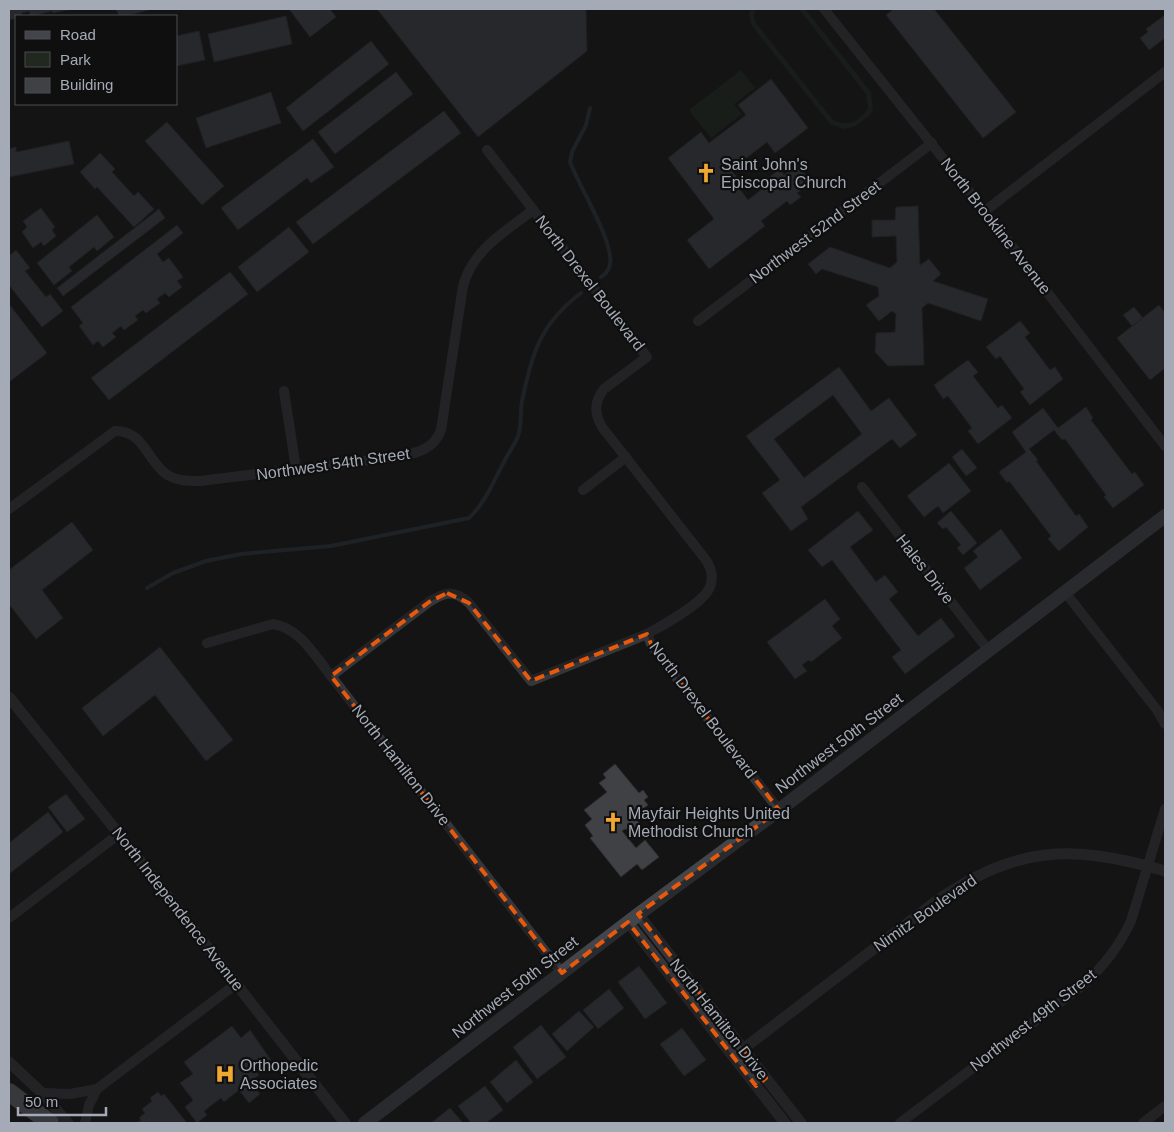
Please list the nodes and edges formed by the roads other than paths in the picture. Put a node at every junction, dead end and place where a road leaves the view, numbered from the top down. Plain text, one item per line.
1 (824, 9) edge
2 (1165, 72) edge
3 (932, 143) junction
4 (487, 150) dead end
5 (533, 210) junction
6 (985, 211) junction
7 (698, 321) dead end
8 (284, 391) dead end
9 (1165, 446) edge
10 (626, 458) junction
11 (296, 469) junction
12 (862, 488) dead end
13 (583, 490) dead end
14 (9, 509) edge
15 (1165, 516) edge
16 (1065, 592) junction
17 (646, 634) junction
18 (207, 643) dead end
19 (989, 651) junction
20 (331, 676) junction
21 (9, 697) edge
22 (1161, 713) edge
23 (1165, 724) edge
24 (1165, 809) edge
25 (779, 810) junction
26 (119, 834) junction
27 (1148, 866) junction
28 (1165, 871) edge
29 (9, 918) edge
30 (633, 918) junction
31 (562, 973) junction
32 (236, 984) junction
33 (742, 1049) junction
34 (9, 1062) edge
35 (766, 1078) junction
36 (756, 1086) junction
37 (97, 1089) junction
38 (9, 1092) edge
39 (42, 1093) junction
40 (1165, 1106) edge
41 (50, 1123) edge
42 (68, 1123) edge
43 (85, 1123) edge
44 (345, 1123) edge
45 (365, 1123) edge
46 (785, 1123) edge
47 (801, 1123) edge
48 (900, 1123) edge
49 (1143, 1123) edge

1 - 3 street, North Brookline Avenue
2 - 6 street
3 - 6 street, North Brookline Avenue
3 - 7 street, Northwest 52nd Street
4 - 5 street, North Drexel Boulevard
5 - 10 street, North Drexel Boulevard
5 - 11 street, Northwest 54th Street
6 - 9 street, North Brookline Avenue
8 - 11 street
10 - 13 street
10 - 17 street, North Drexel Boulevard
11 - 14 street, Northwest 54th Street
12 - 19 street, Hales Drive
15 - 16 main road, Northwest 50th Street
16 - 19 main road, Northwest 50th Street
16 - 22 street
17 - 20 street
17 - 25 street, North Drexel Boulevard
18 - 20 street, North Hamilton Drive
19 - 25 main road, Northwest 50th Street
20 - 31 street, North Hamilton Drive
21 - 26 street, North Independence Avenue
22 - 23 street
24 - 27 street, Northwest 49th Street
25 - 30 main road, Northwest 50th Street
26 - 29 street
26 - 32 street, North Independence Avenue
27 - 28 street, Nimitz Boulevard
27 - 33 street, Nimitz Boulevard
27 - 48 street, Northwest 49th Street
30 - 31 main road, Northwest 50th Street
30 - 33 street, North Hamilton Drive
30 - 36 street, North Hamilton Drive
31 - 45 main road, Northwest 50th Street
32 - 37 street
32 - 44 street, North Independence Avenue
33 - 35 street, North Hamilton Drive
34 - 39 street
35 - 36 street
35 - 47 street, North Hamilton Drive
36 - 46 street, North Hamilton Drive
37 - 39 street
37 - 43 street
38 - 41 highway
39 - 42 street
40 - 49 street

